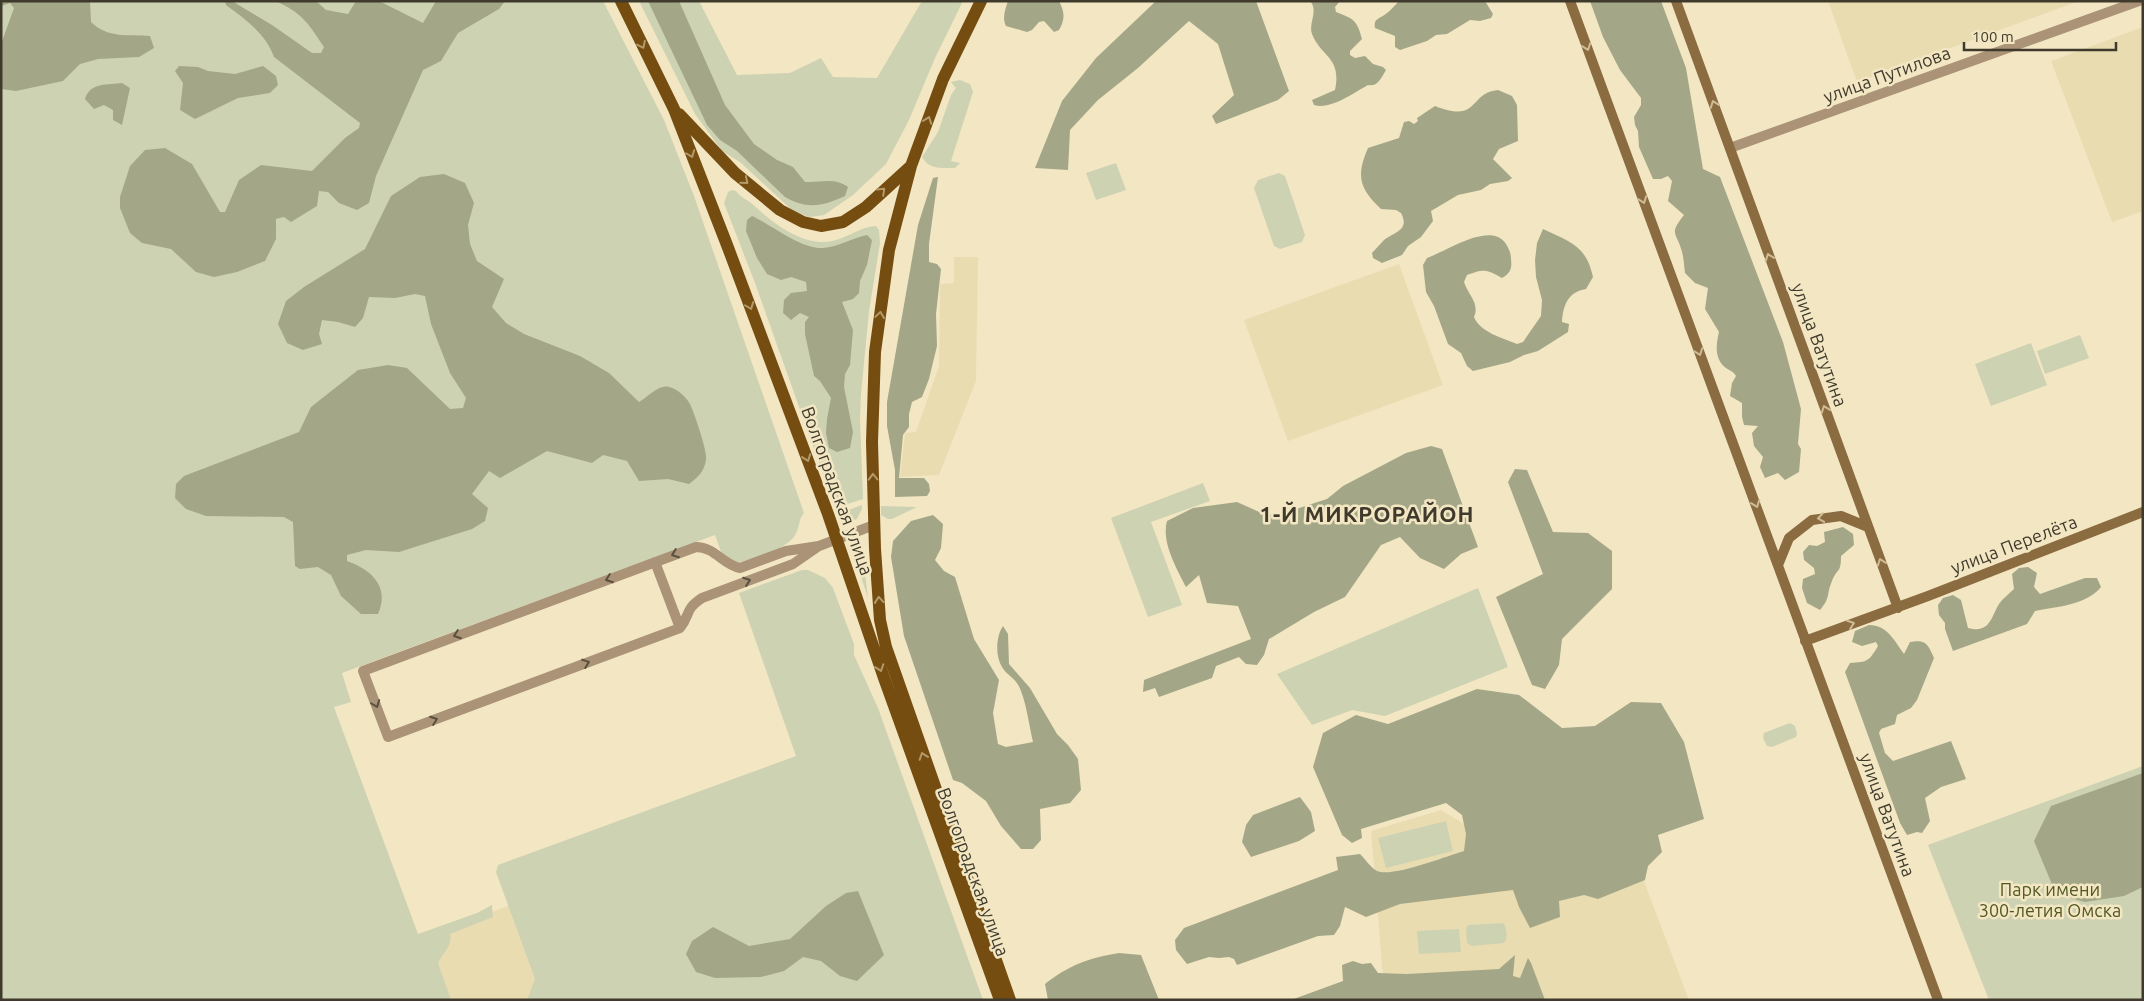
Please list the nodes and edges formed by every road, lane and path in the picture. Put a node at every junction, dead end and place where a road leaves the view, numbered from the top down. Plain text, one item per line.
1 (621, 1) edge
2 (981, 1) edge
3 (1570, 1) edge
4 (1676, 1) edge
5 (2139, 1) edge
6 (674, 108) junction
7 (1730, 148) junction
8 (911, 166) junction
9 (2143, 512) edge
10 (874, 525) junction
11 (1868, 527) junction
12 (836, 539) junction
13 (819, 546) junction
14 (655, 562) junction
15 (1778, 565) junction
16 (1898, 608) junction
17 (680, 628) junction
18 (1806, 641) junction
19 (1000, 1000) edge
20 (1010, 1000) edge
21 (1938, 1000) edge

1 -> 6 main road, Волгоградская улица
8 -> 2 main road, Волгоградская улица
3 -> 15 main road, улица Ватутина
7 -> 4 main road, улица Ватутина
5 - 7 street, улица Путилова
6 -> 8 main road
6 -> 12 main road, Волгоградская улица
11 -> 7 main road, улица Ватутина
10 -> 8 main road, Волгоградская улица
9 - 16 main road, улица Перелёта
10 - 12 street
20 -> 10 main road, Волгоградская улица
11 -> 15 main road
16 -> 11 main road, улица Ватутина
12 - 13 street
12 -> 19 main road, Волгоградская улица
13 -> 14 street
17 -> 13 street
14 - 17 street
14 -> 17 street
15 - 18 main road, улица Ватутина
18 -> 16 main road
18 - 21 main road, улица Ватутина

